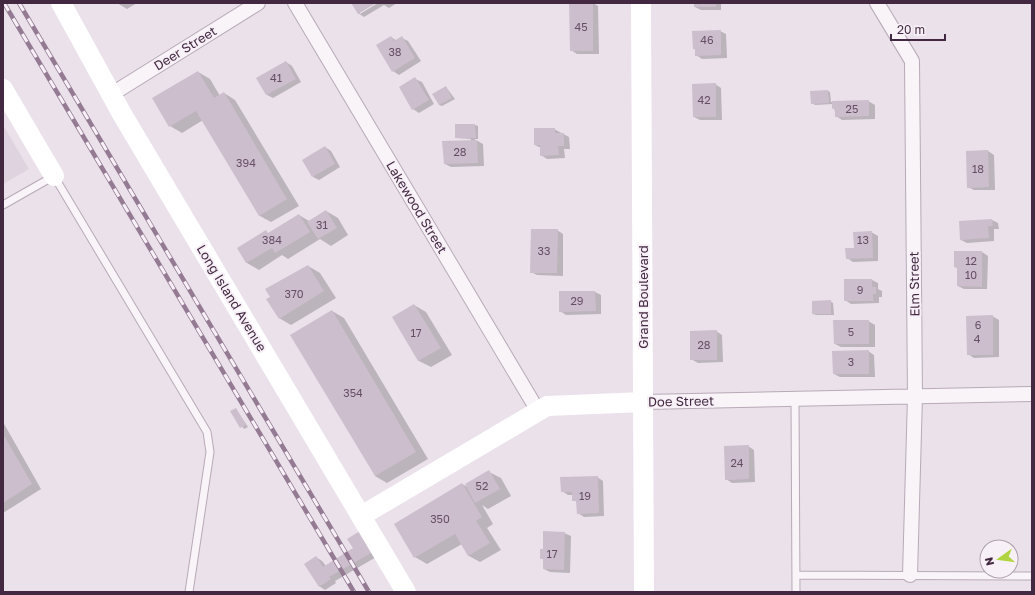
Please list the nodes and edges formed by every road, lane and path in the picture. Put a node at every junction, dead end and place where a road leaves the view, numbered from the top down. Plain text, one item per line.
1 (61, 3) edge
2 (258, 3) edge
3 (295, 3) edge
4 (641, 3) edge
5 (877, 3) edge
6 (3, 89) edge
7 (112, 94) junction
8 (54, 176) junction
9 (3, 206) edge
10 (1032, 394) edge
11 (915, 396) junction
12 (795, 399) junction
13 (643, 402) junction
14 (538, 411) junction
15 (361, 516) junction
16 (910, 575) junction
17 (796, 576) junction
18 (1032, 576) edge
19 (189, 592) edge
20 (406, 592) edge
21 (644, 592) edge
22 (796, 592) edge

1 - 7 street, Long Island Avenue
2 - 7 street, Deer Street
3 - 14 street, Lakewood Street
4 - 13 street, Grand Boulevard
5 - 11 street, Elm Street
6 - 8 street
7 - 15 street, Long Island Avenue
8 - 9 lane
8 - 19 lane
10 - 11 street, Doe Street
11 - 12 street, Doe Street
11 - 16 street, Elm Street
12 - 13 street, Doe Street
12 - 17 lane
13 - 14 street, Doe Street
13 - 21 street, Grand Boulevard
14 - 15 street, Doe Street
15 - 20 street, Long Island Avenue
16 - 17 lane
16 - 18 lane
17 - 22 lane

